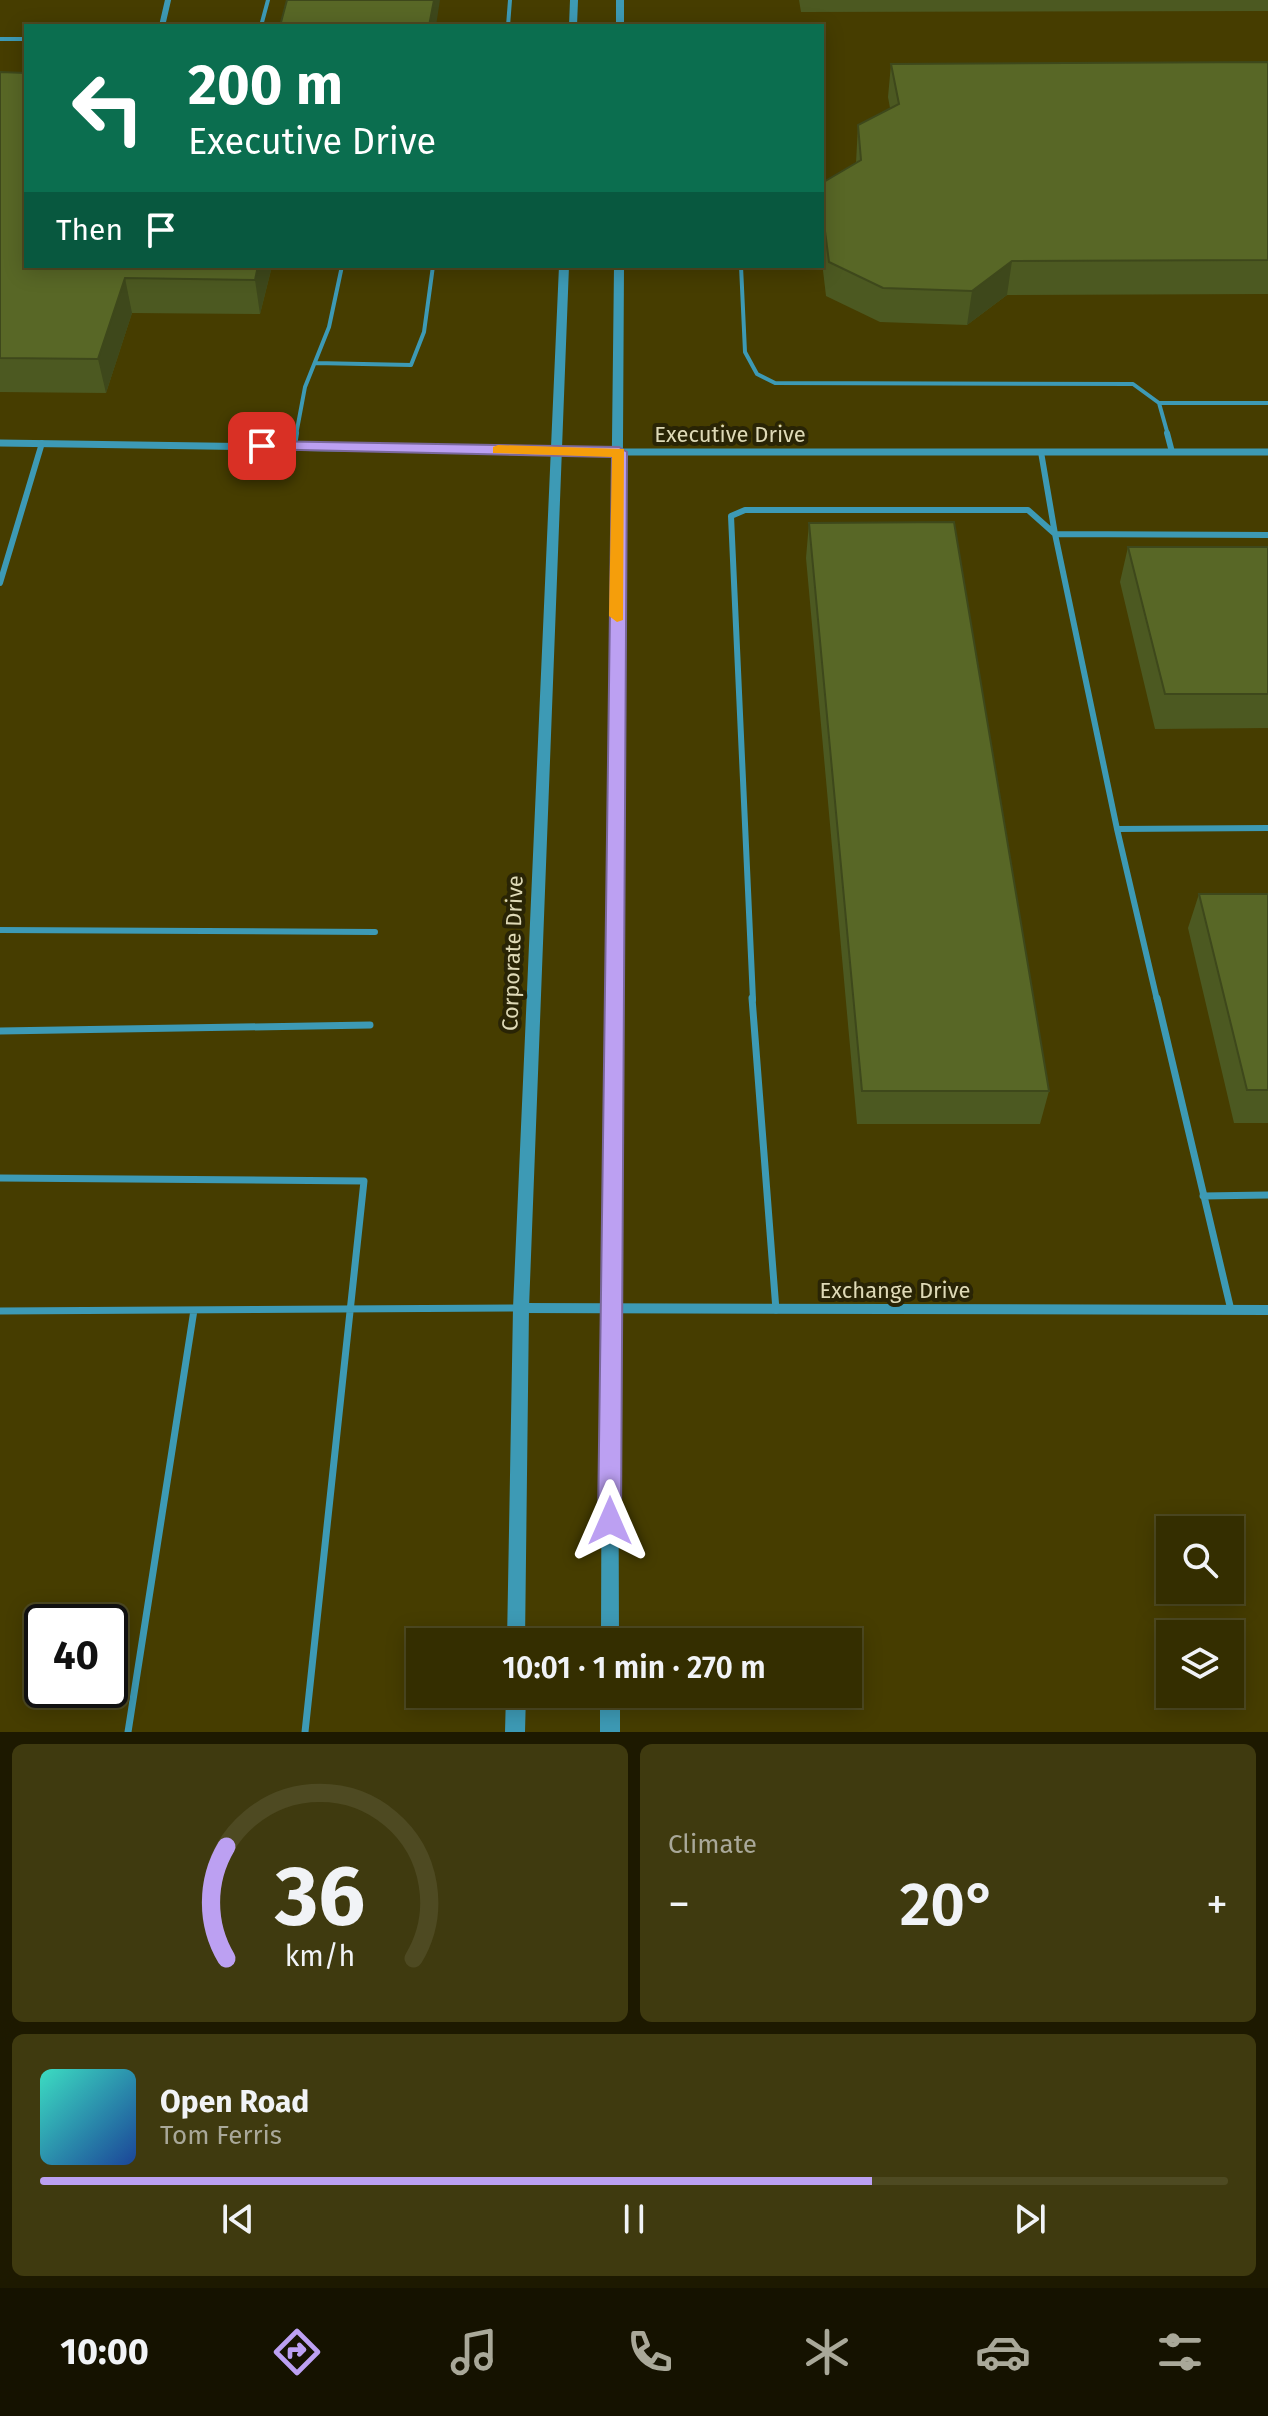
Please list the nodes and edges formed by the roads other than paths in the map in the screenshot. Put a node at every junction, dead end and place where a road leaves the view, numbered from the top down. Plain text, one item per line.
1 (168, 0) edge
2 (268, 0) edge
3 (510, 0) edge
4 (574, 0) edge
5 (620, 0) edge
6 (162, 24) edge
7 (262, 24) edge
8 (508, 24) edge
9 (573, 24) edge
10 (620, 24) edge
11 (0, 39) edge
12 (24, 39) edge
13 (342, 268) edge
14 (433, 268) edge
15 (564, 268) edge
16 (619, 268) edge
17 (741, 268) edge
18 (315, 363) junction
19 (1159, 403) junction
20 (1268, 403) edge
21 (0, 443) edge
22 (42, 443) junction
23 (294, 446) junction
24 (558, 451) junction
25 (619, 452) junction
26 (1041, 452) junction
27 (1172, 452) junction
28 (1268, 452) edge
29 (1055, 534) junction
30 (1268, 535) edge
31 (0, 544) edge
32 (12, 544) junction
33 (0, 583) edge
34 (1268, 828) edge
35 (1117, 829) junction
36 (0, 930) edge
37 (375, 932) dead end
38 (370, 1025) dead end
39 (0, 1031) edge
40 (0, 1178) edge
41 (1268, 1195) edge
42 (1203, 1196) junction
43 (521, 1308) junction
44 (349, 1309) junction
45 (610, 1309) junction
46 (194, 1310) junction
47 (776, 1310) junction
48 (1231, 1310) junction
49 (1268, 1310) edge
50 (0, 1311) edge
51 (516, 1628) edge
52 (610, 1628) edge
53 (516, 1708) edge
54 (610, 1708) edge
55 (128, 1732) edge
56 (305, 1732) edge
57 (515, 1732) edge
58 (610, 1732) edge

1 - 6 street
2 - 7 lane
3 - 8 lane
4 - 9 street
5 - 10 street
11 - 12 lane
13 - 18 lane
14 - 18 lane
15 - 24 street, Corporate Drive
16 - 25 street
17 - 19 lane
18 - 23 lane
19 - 20 lane
19 - 27 lane
21 - 22 street, Executive Drive
22 - 23 street, Executive Drive
22 - 32 lane
23 - 24 street, Executive Drive
24 - 25 street, Executive Drive
24 - 43 street, Corporate Drive
25 - 26 street, Executive Drive
25 - 45 street
26 - 27 street, Executive Drive
26 - 29 lane
27 - 28 street, Executive Drive
29 - 30 lane
29 - 35 lane
29 - 47 lane
31 - 32 lane
32 - 33 lane
34 - 35 lane
35 - 42 lane
36 - 37 lane
38 - 39 lane
40 - 44 lane
41 - 42 lane
42 - 48 lane
43 - 44 lane
43 - 45 street, Exchange Drive
43 - 51 street, Corporate Drive
44 - 46 lane
44 - 56 lane
45 - 47 street, Exchange Drive
45 - 52 street
46 - 50 lane
46 - 55 lane
47 - 48 street, Exchange Drive
48 - 49 street, Exchange Drive
53 - 57 street
54 - 58 street

